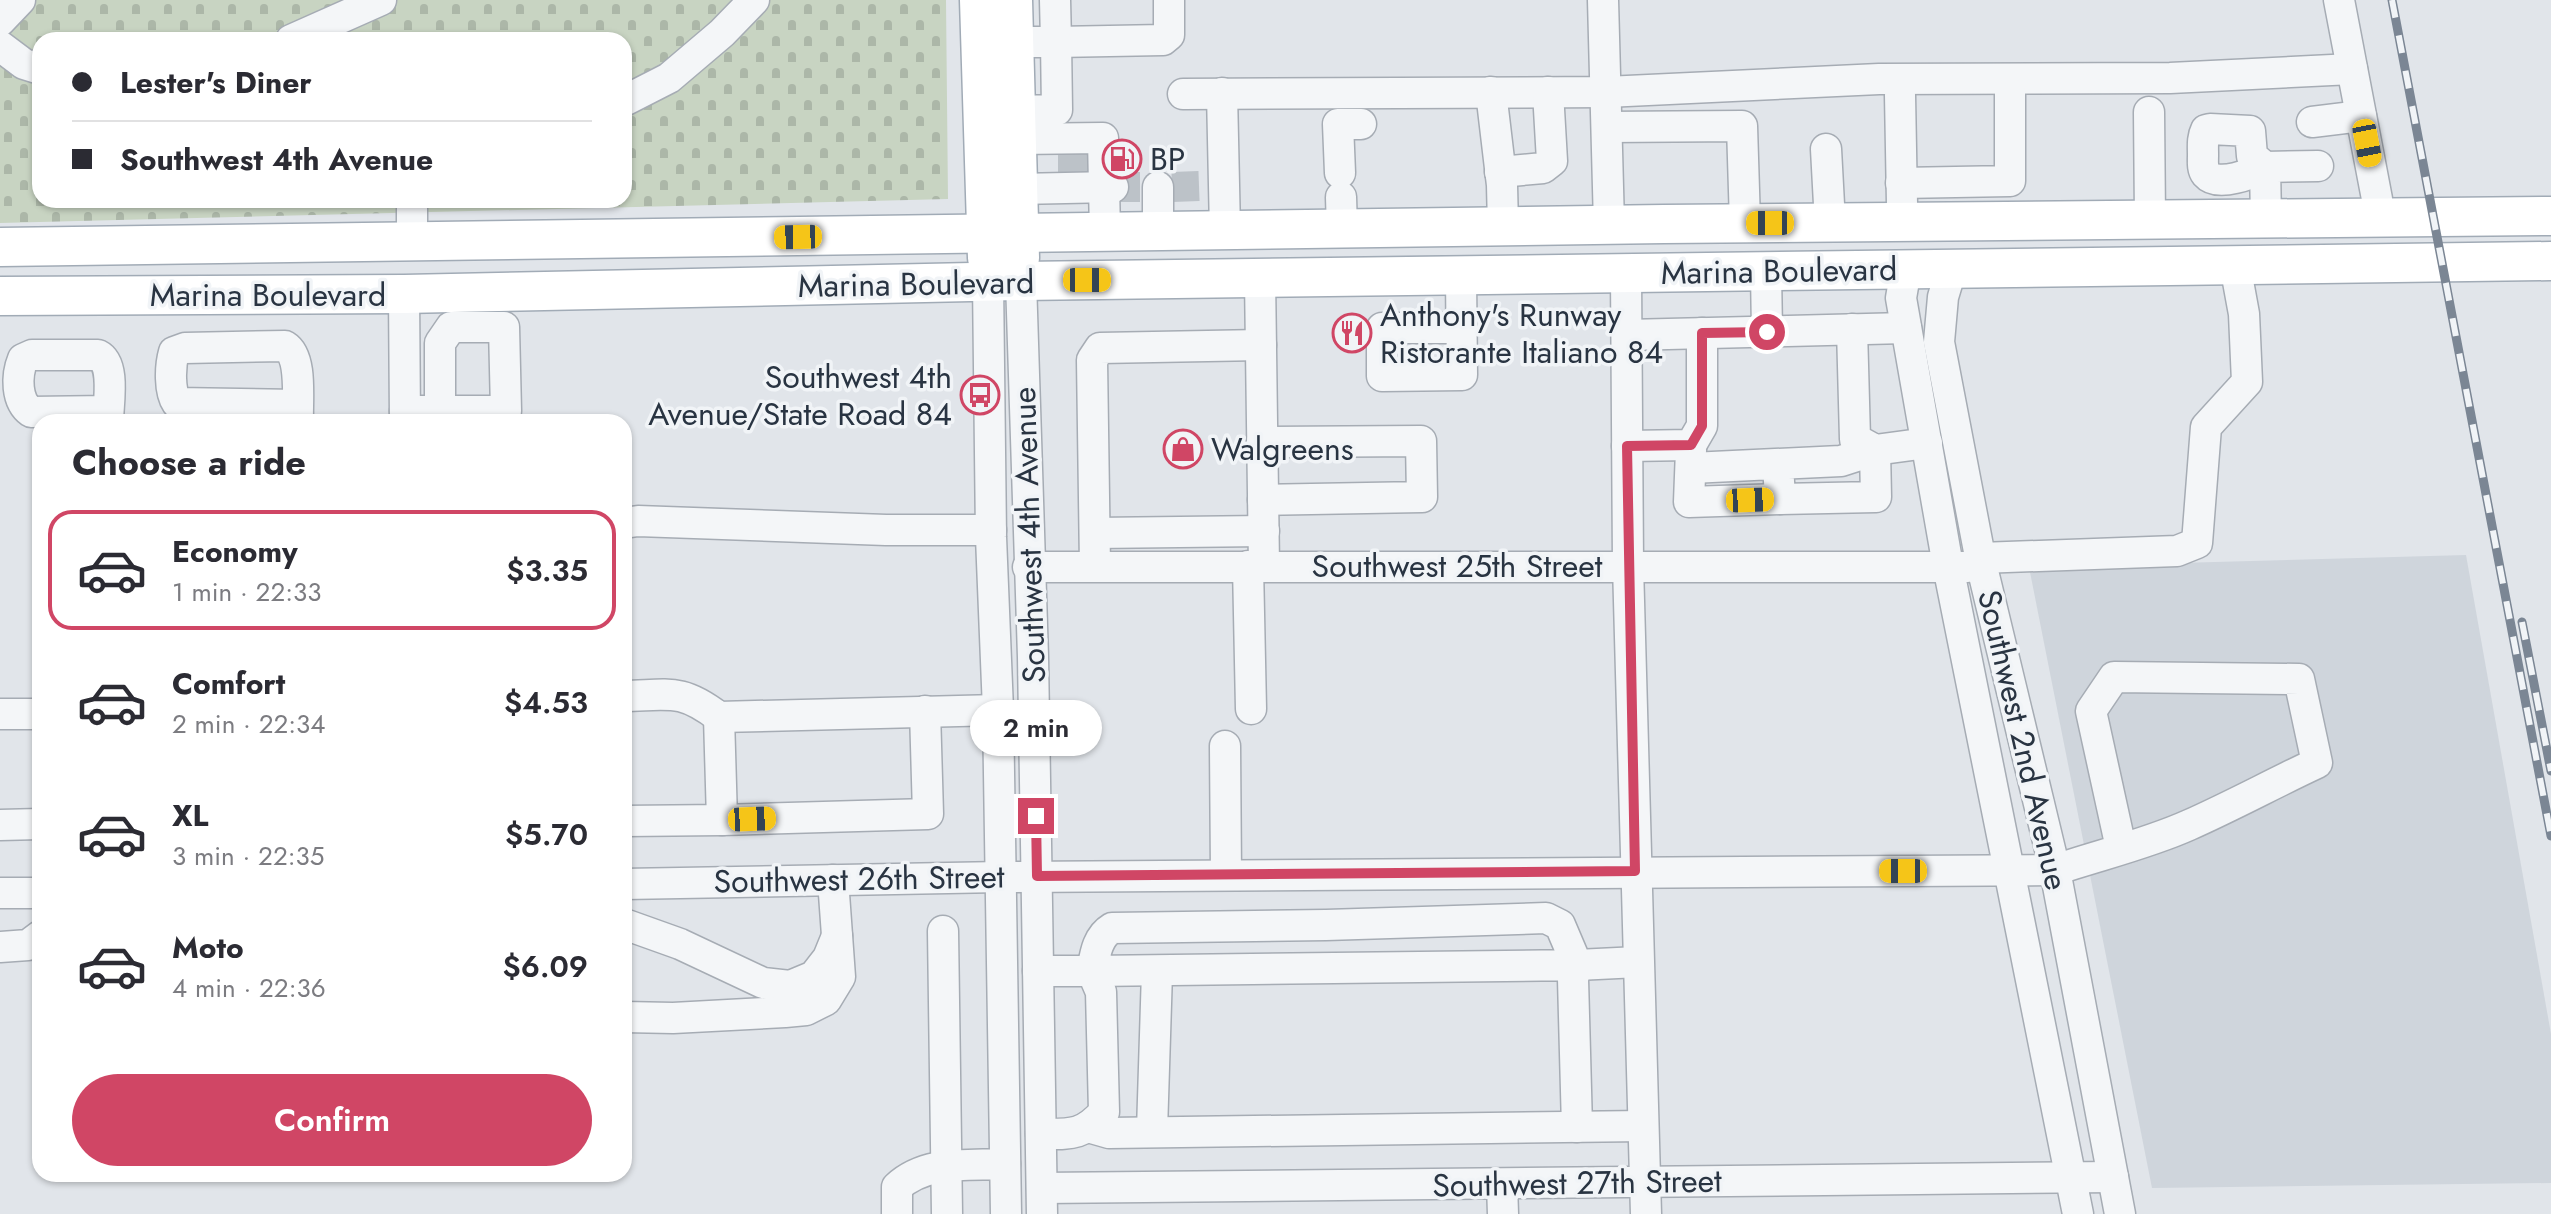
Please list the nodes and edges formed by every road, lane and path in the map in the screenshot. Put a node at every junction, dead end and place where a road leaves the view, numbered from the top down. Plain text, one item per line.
1 (20, 0) edge
2 (381, 0) edge
3 (754, 0) edge
4 (1169, 0) edge
5 (1603, 0) edge
6 (2339, 0) edge
7 (1054, 4) edge
8 (1005, 13) edge
9 (0, 21) edge
10 (341, 30) edge
11 (1056, 42) junction
12 (0, 46) edge
13 (32, 66) edge
14 (2352, 69) junction
15 (1491, 92) junction
16 (1548, 92) junction
17 (1606, 92) junction
18 (1222, 93) junction
19 (2010, 93) dead end
20 (1183, 94) dead end
21 (1900, 95) dead end
22 (632, 97) edge
23 (2149, 112) dead end
24 (2361, 116) junction
25 (2312, 122) dead end
26 (1361, 124) dead end
27 (1607, 127) junction
28 (1826, 149) dead end
29 (1049, 157) junction
30 (2318, 166) dead end
31 (1500, 172) junction
32 (2010, 181) junction
33 (1901, 183) junction
34 (1159, 200) junction
35 (1341, 200) junction
36 (412, 208) edge
37 (2551, 216) edge
38 (2378, 218) junction
39 (2150, 219) junction
40 (2266, 219) junction
41 (2011, 220) junction
42 (1902, 222) junction
43 (1745, 223) junction
44 (1830, 223) junction
45 (1664, 224) junction
46 (1609, 225) junction
47 (1503, 226) junction
48 (1003, 235) junction
49 (412, 242) junction
50 (0, 247) edge
51 (2551, 261) edge
52 (2336, 264) junction
53 (2235, 265) junction
54 (1952, 267) junction
55 (1906, 269) junction
56 (1766, 272) junction
57 (1626, 275) junction
58 (1574, 276) junction
59 (1461, 277) junction
60 (1260, 278) junction
61 (1004, 281) junction
62 (404, 294) junction
63 (0, 296) edge
64 (1461, 328) dead end
65 (1906, 328) junction
66 (1852, 329) junction
67 (1767, 332) junction
68 (1702, 333) junction
69 (1627, 335) junction
70 (1261, 345) junction
71 (440, 411) dead end
72 (405, 414) edge
73 (422, 414) edge
74 (1262, 442) junction
75 (1927, 443) junction
76 (1627, 446) junction
77 (1875, 450) junction
78 (1691, 456) junction
79 (1778, 464) junction
80 (1780, 499) junction
81 (1263, 500) junction
82 (632, 522) edge
83 (991, 530) junction
84 (1264, 531) junction
85 (1095, 533) junction
86 (1981, 562) junction
87 (1628, 565) junction
88 (1095, 566) junction
89 (1256, 566) junction
90 (1948, 566) junction
91 (1028, 567) junction
92 (632, 696) edge
93 (1251, 709) dead end
94 (998, 710) junction
95 (925, 711) junction
96 (0, 714) edge
97 (32, 714) edge
98 (719, 717) junction
99 (1225, 746) dead end
100 (722, 820) junction
101 (632, 821) edge
102 (32, 824) edge
103 (0, 825) edge
104 (2121, 848) junction
105 (2055, 870) junction
106 (1635, 871) junction
107 (2011, 871) junction
108 (1226, 875) junction
109 (1037, 876) junction
110 (1001, 877) junction
111 (833, 880) junction
112 (632, 884) edge
113 (0, 893) edge
114 (32, 893) edge
115 (632, 927) edge
116 (943, 931) dead end
117 (837, 936) junction
118 (32, 942) edge
119 (0, 947) edge
120 (1638, 962) junction
121 (1577, 965) junction
122 (1038, 971) junction
123 (1092, 971) junction
124 (1157, 972) junction
125 (632, 1017) edge
126 (1643, 1126) junction
127 (1088, 1127) junction
128 (1577, 1127) junction
129 (1152, 1131) junction
130 (1041, 1134) junction
131 (1005, 1164) junction
132 (946, 1167) junction
133 (2071, 1177) junction
134 (2113, 1177) junction
135 (1645, 1183) junction
136 (1502, 1199) edge
137 (1042, 1201) edge
138 (897, 1214) edge
139 (947, 1214) edge
140 (1006, 1214) edge
141 (1646, 1214) edge
142 (2078, 1214) edge
143 (2120, 1214) edge

1 - 9 street
2 - 10 street
3 - 22 street
4 - 11 street
5 - 17 street
6 - 14 street
7 - 8 street
7 - 11 street
8 - 11 street
8 - 29 main road, Southwest 4th Avenue
8 - 48 main road, Southwest 4th Avenue
11 - 29 street
12 - 13 street
14 - 17 street
14 - 24 street
15 - 16 street
15 - 18 street
15 - 31 street
16 - 17 street
16 - 31 street
17 - 27 street
18 - 20 street
18 - 34 street
19 - 32 street
21 - 33 street
23 - 39 street
24 - 25 street
24 - 38 street
26 - 35 street
27 - 43 street
27 - 46 street
28 - 44 street
29 - 34 street
29 - 34 street
29 - 48 main road, Southwest 4th Avenue
30 - 40 street
31 - 47 street
32 - 33 street
32 - 41 street
33 - 42 street
34 - 35 main road, Marina Boulevard
34 - 48 main road, Marina Boulevard
35 - 47 main road, Marina Boulevard
36 - 49 street
37 - 38 main road, Marina Boulevard
38 - 40 main road, Marina Boulevard
38 - 52 main road
39 - 40 main road, Marina Boulevard
39 - 41 main road, Marina Boulevard
41 - 42 main road, Marina Boulevard
41 - 55 main road
42 - 44 main road, Marina Boulevard
43 - 44 main road, Marina Boulevard
43 - 45 main road, Marina Boulevard
45 - 46 main road, Marina Boulevard
45 - 57 main road
46 - 47 main road, Marina Boulevard
46 - 58 main road
48 - 49 main road, Marina Boulevard
48 - 61 main road, Southwest 4th Avenue
49 - 50 main road, Marina Boulevard
51 - 52 main road, Marina Boulevard
52 - 53 main road, Marina Boulevard
53 - 54 main road, Marina Boulevard
53 - 86 street, Southwest 25th Street
54 - 55 main road, Marina Boulevard
54 - 86 street, Southwest 2nd Avenue
55 - 56 main road, Marina Boulevard
55 - 65 street, Southwest 2nd Avenue
56 - 57 main road, Marina Boulevard
56 - 67 street
57 - 58 main road, Marina Boulevard
57 - 69 street
58 - 59 main road, Marina Boulevard
59 - 60 main road, Marina Boulevard
59 - 64 street
60 - 61 main road, Marina Boulevard
60 - 70 street
61 - 62 main road, Marina Boulevard
61 - 83 street, Southwest 4th Avenue
61 - 91 street, Southwest 4th Avenue
62 - 63 main road, Marina Boulevard
62 - 72 street
65 - 66 street
65 - 75 street, Southwest 2nd Avenue
66 - 67 street
66 - 77 street
67 - 68 street
68 - 69 street
68 - 78 street
69 - 76 street
70 - 74 street
70 - 85 street
71 - 73 street
74 - 81 street
74 - 81 street
75 - 77 street
75 - 90 street, Southwest 2nd Avenue
76 - 78 street
76 - 87 street
77 - 79 street
77 - 80 street
78 - 79 street
78 - 80 street
79 - 80 street
81 - 84 street
82 - 83 street
83 - 94 street, Southwest 4th Avenue
84 - 85 street
84 - 89 street
85 - 88 street
86 - 90 street, Southwest 25th Street
86 - 105 street, Southwest 2nd Avenue
87 - 89 street, Southwest 25th Street
87 - 90 street, Southwest 25th Street
87 - 106 street
88 - 89 street, Southwest 25th Street
88 - 91 street, Southwest 25th Street
89 - 93 street
90 - 107 street, Southwest 2nd Avenue
91 - 109 street, Southwest 4th Avenue
92 - 98 street
94 - 95 street
94 - 110 street, Southwest 4th Avenue
95 - 98 street
95 - 100 street
96 - 97 street
98 - 100 street
99 - 108 street
100 - 101 street
102 - 103 street
104 - 104 street, Southwest 26th Street
104 - 105 street, Southwest 26th Street
105 - 107 street, Southwest 26th Street
105 - 134 street, Southwest 2nd Avenue
106 - 107 street, Southwest 26th Street
106 - 108 street, Southwest 26th Street
106 - 120 street
107 - 133 street, Southwest 2nd Avenue
108 - 109 street, Southwest 26th Street
109 - 110 street, Southwest 26th Street
109 - 122 street, Southwest 4th Avenue
110 - 111 street, Southwest 26th Street
110 - 131 street, Southwest 4th Avenue
111 - 112 street, Southwest 26th Street
111 - 117 street
113 - 114 street
115 - 117 street
116 - 132 street
117 - 125 street
118 - 119 street
120 - 121 street
120 - 126 street
121 - 123 street
121 - 124 street
121 - 128 street
122 - 123 street
122 - 130 street, Southwest 4th Avenue
123 - 124 street
123 - 127 street
124 - 129 street
126 - 128 street
126 - 135 street
127 - 129 street
127 - 130 street
128 - 129 street
130 - 137 street, Southwest 4th Avenue
131 - 132 street
131 - 140 street, Southwest 4th Avenue
132 - 138 street
132 - 139 street
133 - 134 street, Southwest 27th Street
133 - 135 street, Southwest 27th Street
133 - 142 street, Southwest 2nd Avenue
134 - 143 street, Southwest 2nd Avenue
135 - 136 street, Southwest 27th Street
135 - 141 street
136 - 137 street, Southwest 27th Street

